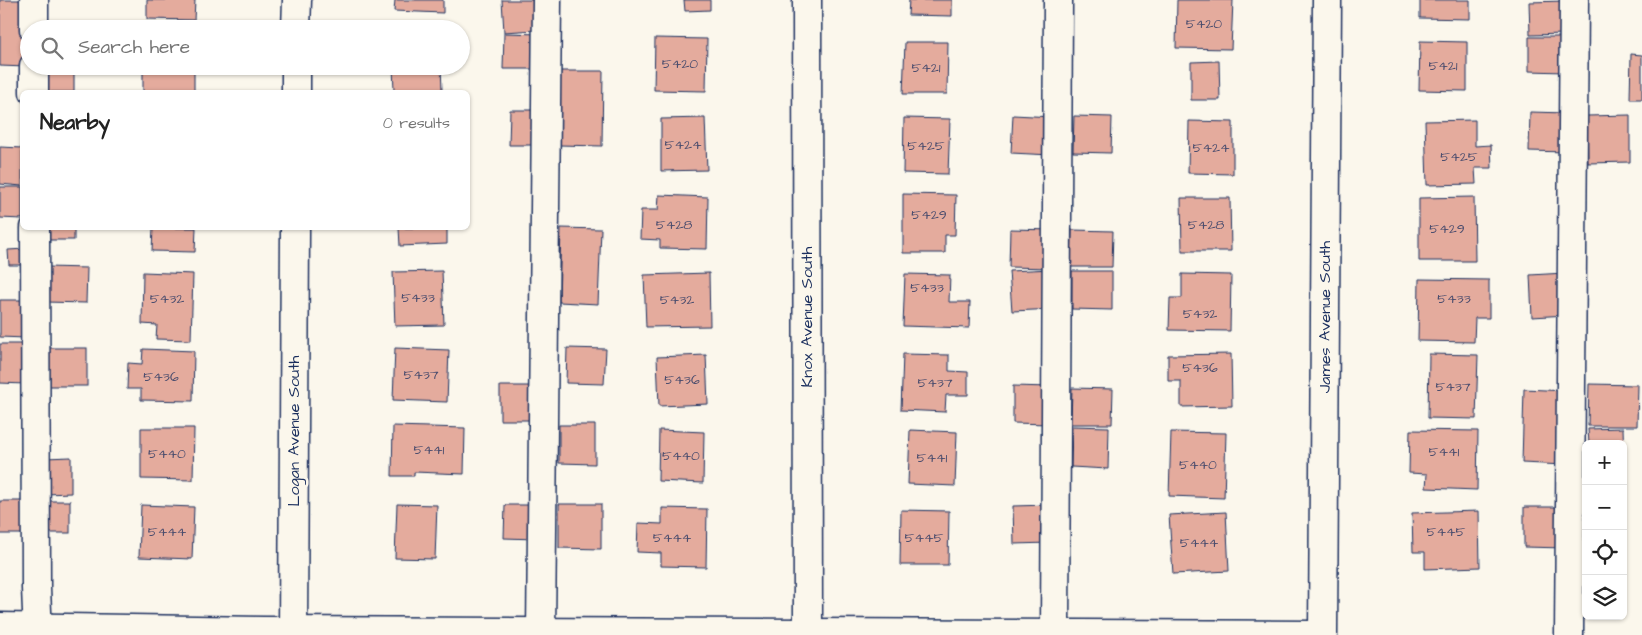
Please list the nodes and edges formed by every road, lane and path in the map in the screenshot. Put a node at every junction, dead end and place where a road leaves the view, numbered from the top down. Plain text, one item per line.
1 (34, 0) edge
2 (296, 0) edge
3 (547, 0) edge
4 (806, 0) edge
5 (1058, 0) edge
6 (1327, 0) edge
7 (1574, 0) edge
8 (34, 20) edge
9 (296, 20) edge
10 (34, 75) edge
11 (296, 75) edge
12 (34, 90) edge
13 (296, 90) edge
14 (35, 230) edge
15 (295, 230) edge
16 (0, 627) edge
17 (38, 631) edge
18 (293, 633) edge
19 (541, 633) edge
20 (808, 634) edge
21 (1056, 634) edge
22 (1318, 635) edge
23 (1323, 635) edge
24 (1569, 635) edge

1 - 8 street
2 - 9 street
3 - 19 street
4 - 20 street, Knox Avenue South
5 - 21 street
6 - 23 street, James Avenue South
7 - 24 street
10 - 12 street
11 - 13 street
14 - 17 street
15 - 18 street, Logan Avenue South
16 - 17 street
17 - 18 street
18 - 19 street
19 - 20 street
20 - 21 street
21 - 22 street

